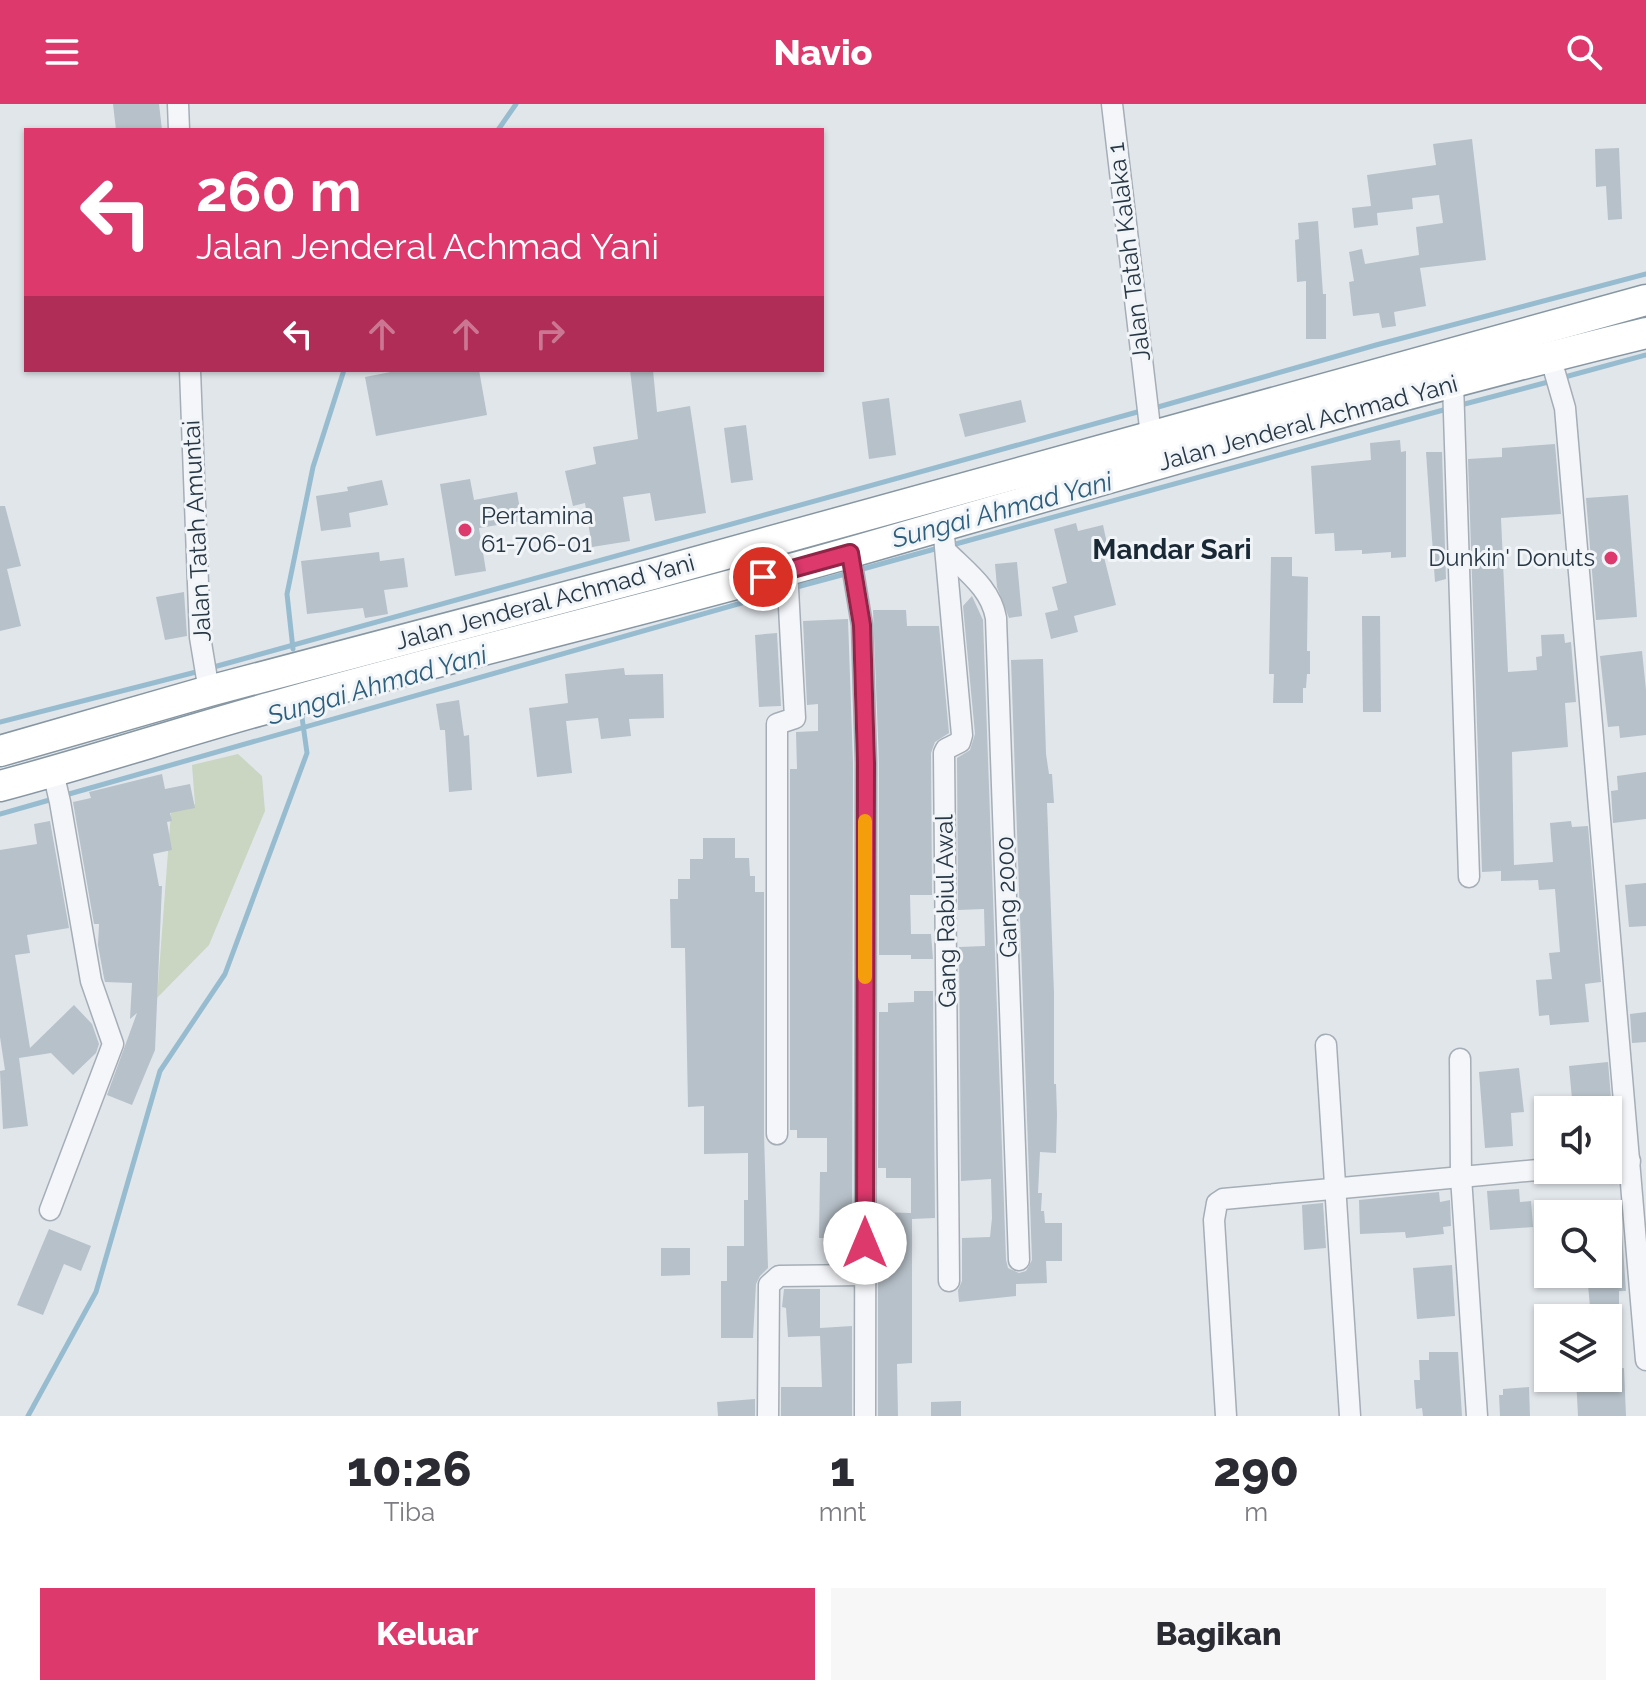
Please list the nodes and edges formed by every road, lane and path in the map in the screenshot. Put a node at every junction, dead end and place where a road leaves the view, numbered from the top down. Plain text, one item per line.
1 (178, 104) edge
2 (1112, 104) edge
3 (179, 128) edge
4 (1646, 300) edge
5 (1646, 333) edge
6 (1550, 356) junction
7 (190, 372) edge
8 (1453, 391) junction
9 (1149, 418) junction
10 (1027, 485) junction
11 (945, 538) junction
12 (852, 566) junction
13 (788, 582) junction
14 (207, 676) junction
15 (0, 751) edge
16 (0, 786) edge
17 (57, 788) junction
18 (1469, 877) dead end
19 (1326, 1045) dead end
20 (1460, 1059) dead end
21 (777, 1134) dead end
22 (1630, 1161) junction
23 (1622, 1162) edge
24 (1534, 1170) edge
25 (1461, 1177) junction
26 (1336, 1189) junction
27 (50, 1210) dead end
28 (1019, 1260) dead end
29 (864, 1275) junction
30 (949, 1281) dead end
31 (1646, 1360) edge
32 (768, 1416) edge
33 (865, 1416) edge
34 (1226, 1416) edge
35 (1350, 1416) edge
36 (1477, 1416) edge

1 - 3 street
2 - 9 street, Jalan Tatah Kalaka 1
4 - 9 highway, Jalan Jenderal Achmad Yani
5 - 6 highway, Jalan Jenderal Achmad Yani
6 - 8 highway, Jalan Jenderal Achmad Yani
6 - 22 street
7 - 14 street, Jalan Tatah Amuntai
8 - 10 highway, Jalan Jenderal Achmad Yani
8 - 18 street
9 - 10 highway, Jalan Jenderal Achmad Yani
10 - 11 highway, Jalan Jenderal Achmad Yani
10 - 14 highway, Jalan Jenderal Achmad Yani
11 - 12 highway, Jalan Jenderal Achmad Yani
11 - 28 street, Gang 2000
11 - 30 street, Gang Rabiul Awal
12 - 13 highway, Jalan Jenderal Achmad Yani
12 - 29 street
13 - 17 highway, Jalan Jenderal Achmad Yani
13 - 21 street
14 - 15 highway, Jalan Jenderal Achmad Yani
16 - 17 highway, Jalan Jenderal Achmad Yani
17 - 27 street
19 - 26 street
20 - 25 street
22 - 23 street
22 - 31 street
24 - 25 street
25 - 26 street
25 - 36 street
26 - 34 street
26 - 35 street
29 - 32 street
29 - 33 street

